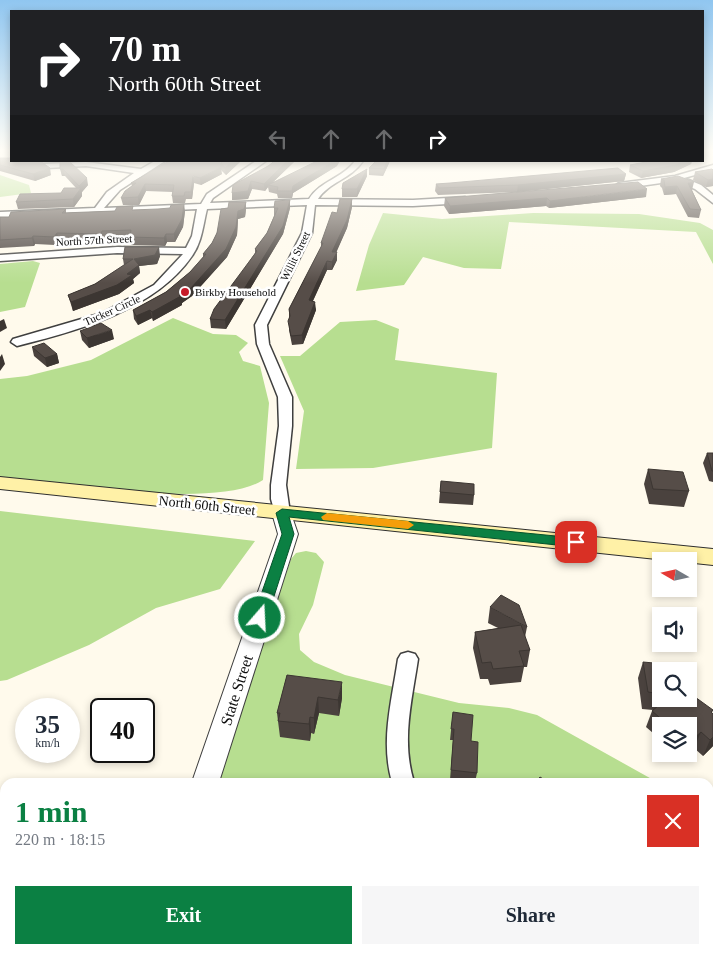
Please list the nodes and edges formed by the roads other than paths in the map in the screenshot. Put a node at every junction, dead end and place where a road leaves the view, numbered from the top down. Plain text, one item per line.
1 (109, 194) edge
2 (213, 194) edge
3 (319, 194) edge
4 (473, 200) edge
5 (312, 202) junction
6 (203, 206) junction
7 (98, 211) junction
8 (0, 215) edge
9 (190, 251) junction
10 (0, 258) edge
11 (18, 342) dead end
12 (0, 483) edge
13 (282, 513) junction
14 (713, 556) edge
15 (408, 659) dead end
16 (206, 778) edge
17 (401, 778) edge

1 - 7 street
2 - 6 street
3 - 5 street
4 - 5 street
5 - 6 street
5 - 13 street, Willit Street
6 - 7 street
6 - 9 street, Tucker Circle
7 - 8 street
9 - 10 street, North 57th Street
9 - 11 street, Tucker Circle
12 - 13 main road, North 60th Street
13 - 14 main road, North 60th Street
13 - 16 street, State Street
15 - 17 street

